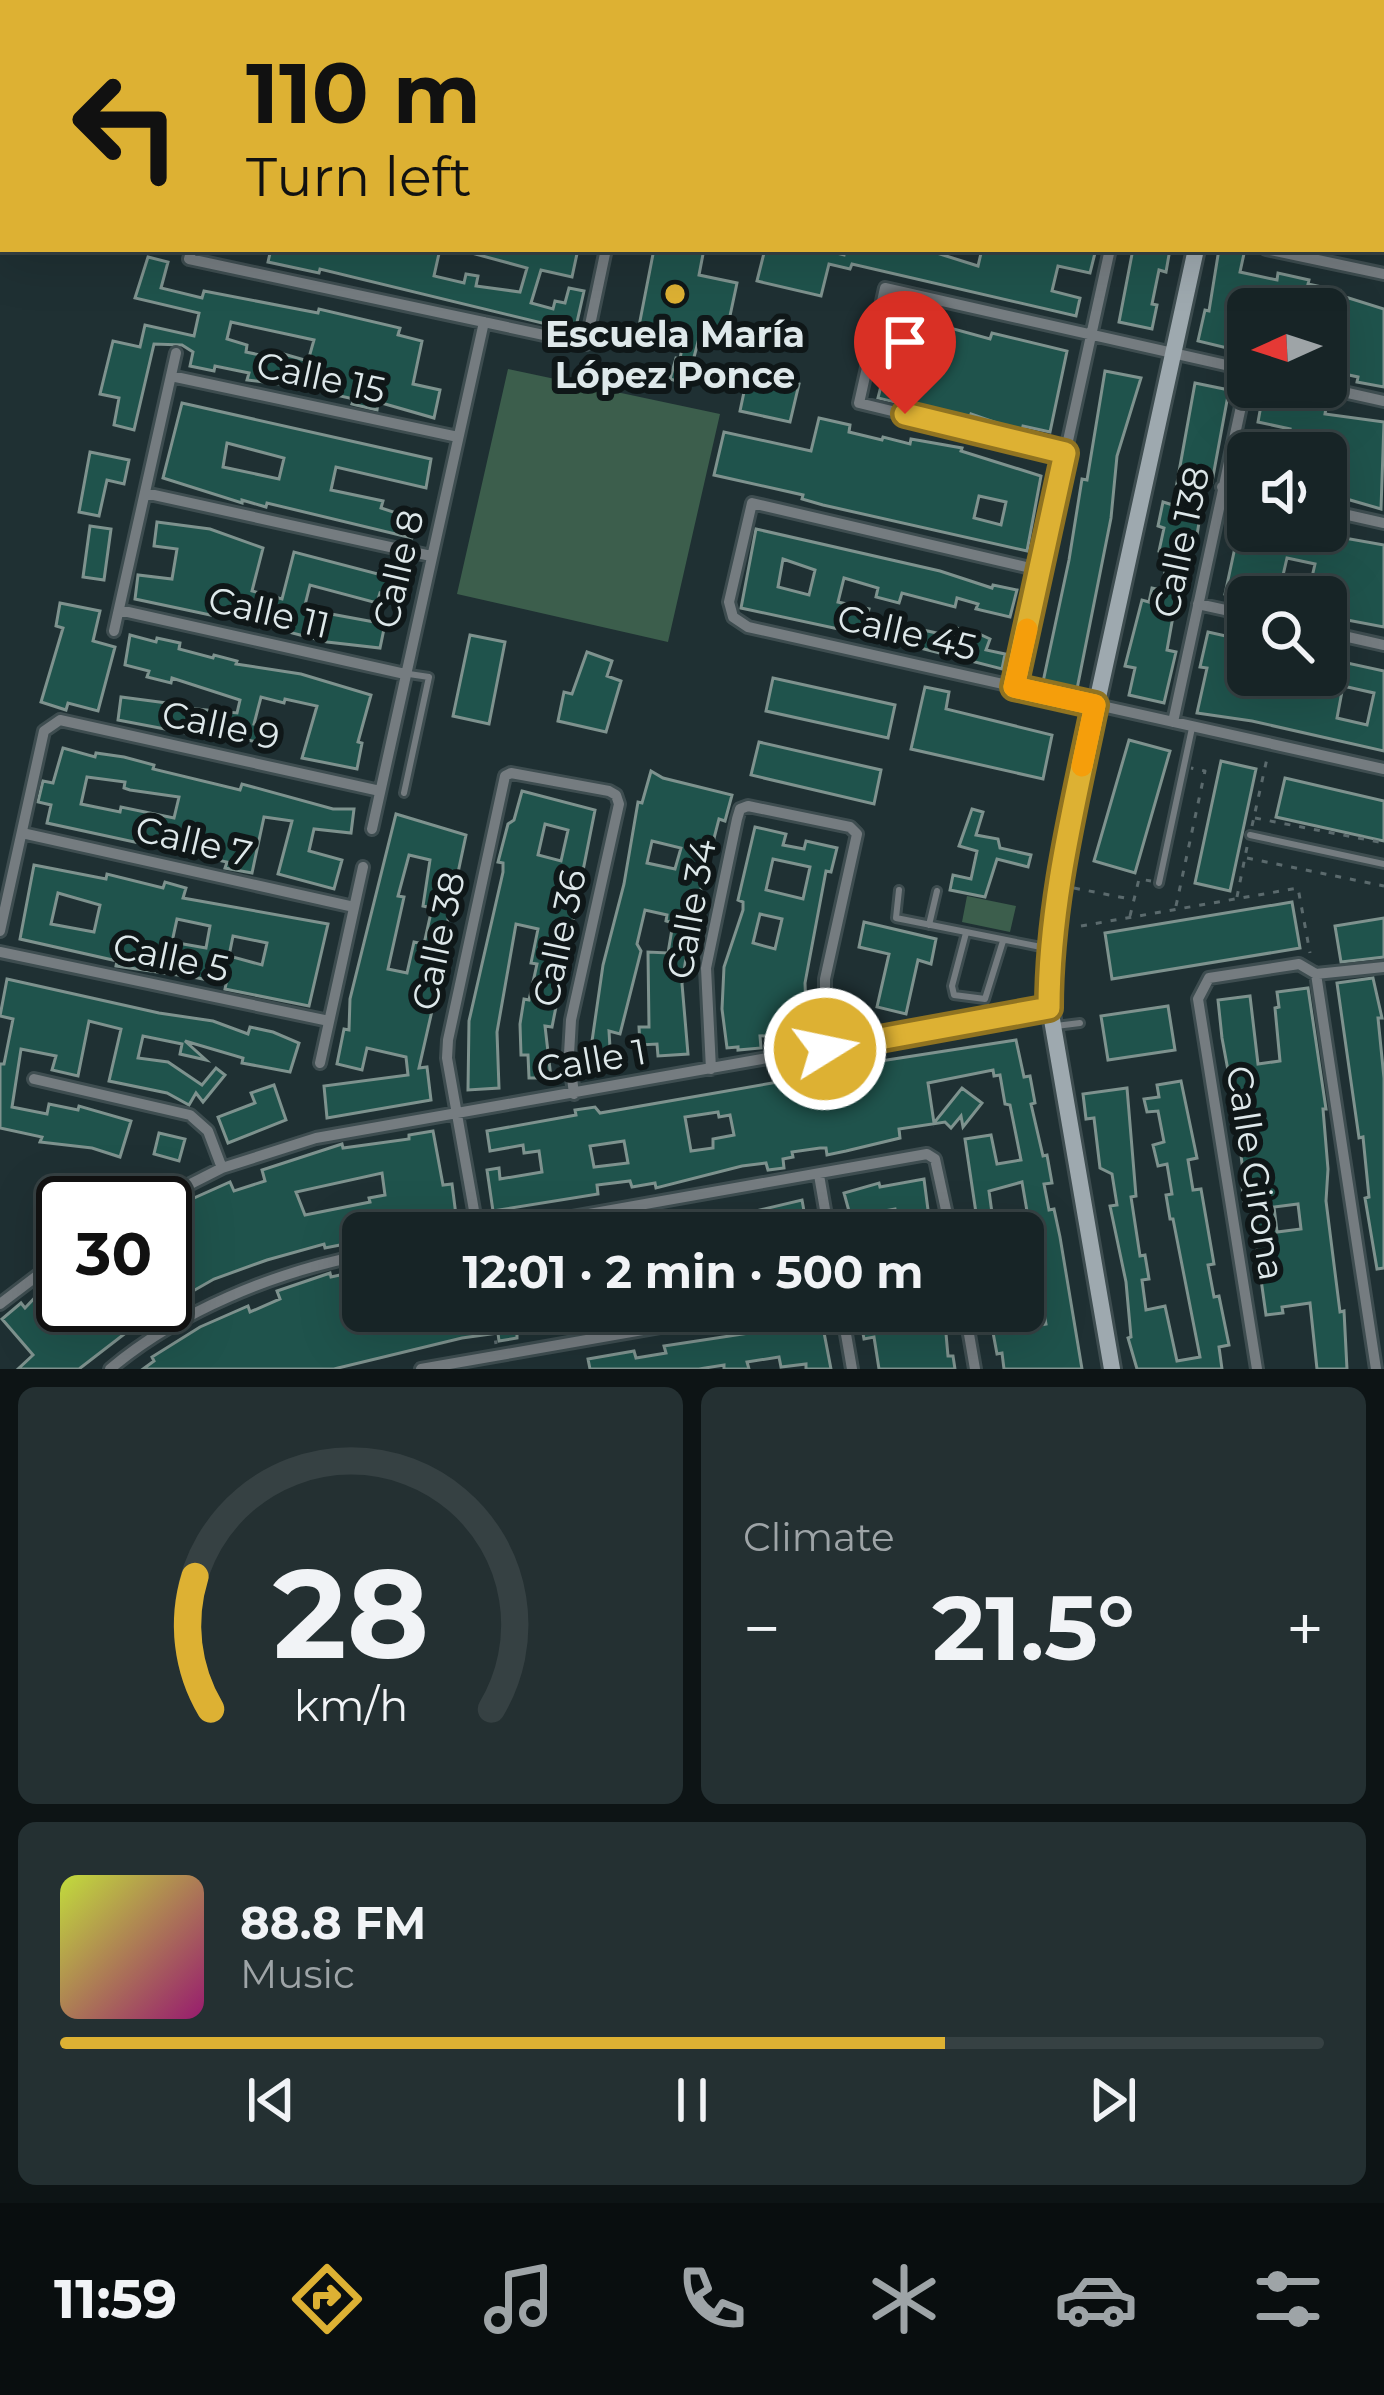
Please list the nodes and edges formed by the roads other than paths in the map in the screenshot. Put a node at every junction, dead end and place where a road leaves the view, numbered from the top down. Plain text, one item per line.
1 (605, 252) edge
2 (1109, 252) edge
3 (1195, 252) edge
4 (1294, 252) edge
5 (191, 254) edge
6 (1384, 274) edge
7 (484, 322) junction
8 (1091, 336) junction
9 (176, 353) dead end
10 (1173, 354) junction
11 (1227, 367) edge
12 (171, 376) junction
13 (1347, 393) edge
14 (1384, 401) edge
15 (1240, 408) edge
16 (458, 437) junction
17 (1065, 453) junction
18 (1222, 488) junction
19 (1227, 489) edge
20 (145, 493) junction
21 (1347, 515) edge
22 (1384, 523) edge
23 (431, 556) junction
24 (1040, 570) junction
25 (1198, 604) junction
26 (119, 610) junction
27 (1227, 610) edge
28 (114, 631) dead end
29 (1347, 637) edge
30 (1384, 645) edge
31 (405, 674) junction
32 (1014, 687) junction
33 (1095, 705) junction
34 (1173, 722) junction
35 (1192, 726) junction
36 (1384, 769) edge
37 (380, 790) junction
38 (404, 793) dead end
39 (616, 795) joint
40 (372, 829) dead end
41 (22, 833) junction
42 (1250, 835) road end
43 (1384, 864) edge
44 (363, 867) dead end
45 (1159, 883) road end
46 (898, 890) dead end
47 (937, 891) dead end
48 (354, 907) junction
49 (929, 925) junction
50 (0, 932) edge
51 (966, 933) junction
52 (1003, 941) junction
53 (1049, 948) junction
54 (0, 952) edge
55 (1384, 967) edge
56 (1312, 970) junction
57 (1051, 1017) junction
58 (328, 1021) junction
59 (1080, 1023) dead end
60 (825, 1049) junction
61 (320, 1063) dead end
62 (711, 1069) junction
63 (34, 1079) dead end
64 (574, 1094) junction
65 (456, 1113) junction
66 (223, 1168) junction
67 (819, 1174) junction
68 (192, 1184) edge
69 (476, 1212) edge
70 (601, 1212) edge
71 (825, 1212) edge
72 (947, 1212) edge
73 (342, 1259) edge
74 (36, 1277) edge
75 (0, 1304) edge
76 (627, 1332) edge
77 (846, 1332) edge
78 (969, 1332) edge
79 (110, 1369) edge
80 (421, 1369) edge
81 (852, 1369) edge
82 (975, 1369) edge
83 (1112, 1369) edge
84 (1257, 1369) edge
85 (1376, 1369) edge

1 - 7 street
2 - 8 street
3 - 10 street
4 - 6 street
5 - 7 street
7 - 16 street, Calle 8
8 - 10 street
8 - 17 street
8 - 17 street
9 - 12 street
10 - 11 street
10 - 33 street
12 - 16 street, Calle 15
12 - 20 street
13 - 14 street
15 - 18 street, Calle 138
16 - 23 street, Calle 8
17 - 24 street
18 - 19 street
18 - 25 street, Calle 138
20 - 23 street
20 - 26 street
21 - 22 street
23 - 31 street, Calle 8
24 - 32 street
24 - 32 street, Calle 45
25 - 27 street
25 - 34 street, Calle 138
26 - 28 street
26 - 31 street, Calle 11
29 - 30 street
31 - 37 street, Calle 8
31 - 38 lane
32 - 33 street, Calle 45
33 - 34 street, Calle 45
33 - 53 street
34 - 35 street, Calle 45
35 - 36 street, Calle 45
35 - 45 lane
37 - 40 street, Calle 8
37 - 41 street, Calle 9
39 - 64 street, Calle 36
39 - 65 street, Calle 38
41 - 48 street, Calle 7
41 - 50 street
42 - 43 lane
44 - 48 street
46 - 49 lane
47 - 49 lane
48 - 58 street
49 - 51 lane
51 - 52 lane
51 - 52 lane
52 - 53 lane
53 - 57 street
54 - 58 street, Calle 5
55 - 56 street
56 - 84 street, Calle Girona
56 - 85 street
57 - 59 lane
57 - 60 street, Calle 1
57 - 83 street
58 - 61 street
60 - 62 street, Calle 1
60 - 62 street, Calle 34
62 - 64 street, Calle 1
63 - 66 street
64 - 65 street, Calle 1
65 - 66 street, Calle 1
65 - 69 street, Calle 38
66 - 68 street, Calle 1
67 - 70 street
67 - 71 street
67 - 72 street
73 - 79 street
74 - 75 street
76 - 80 street
77 - 81 street
78 - 82 street

